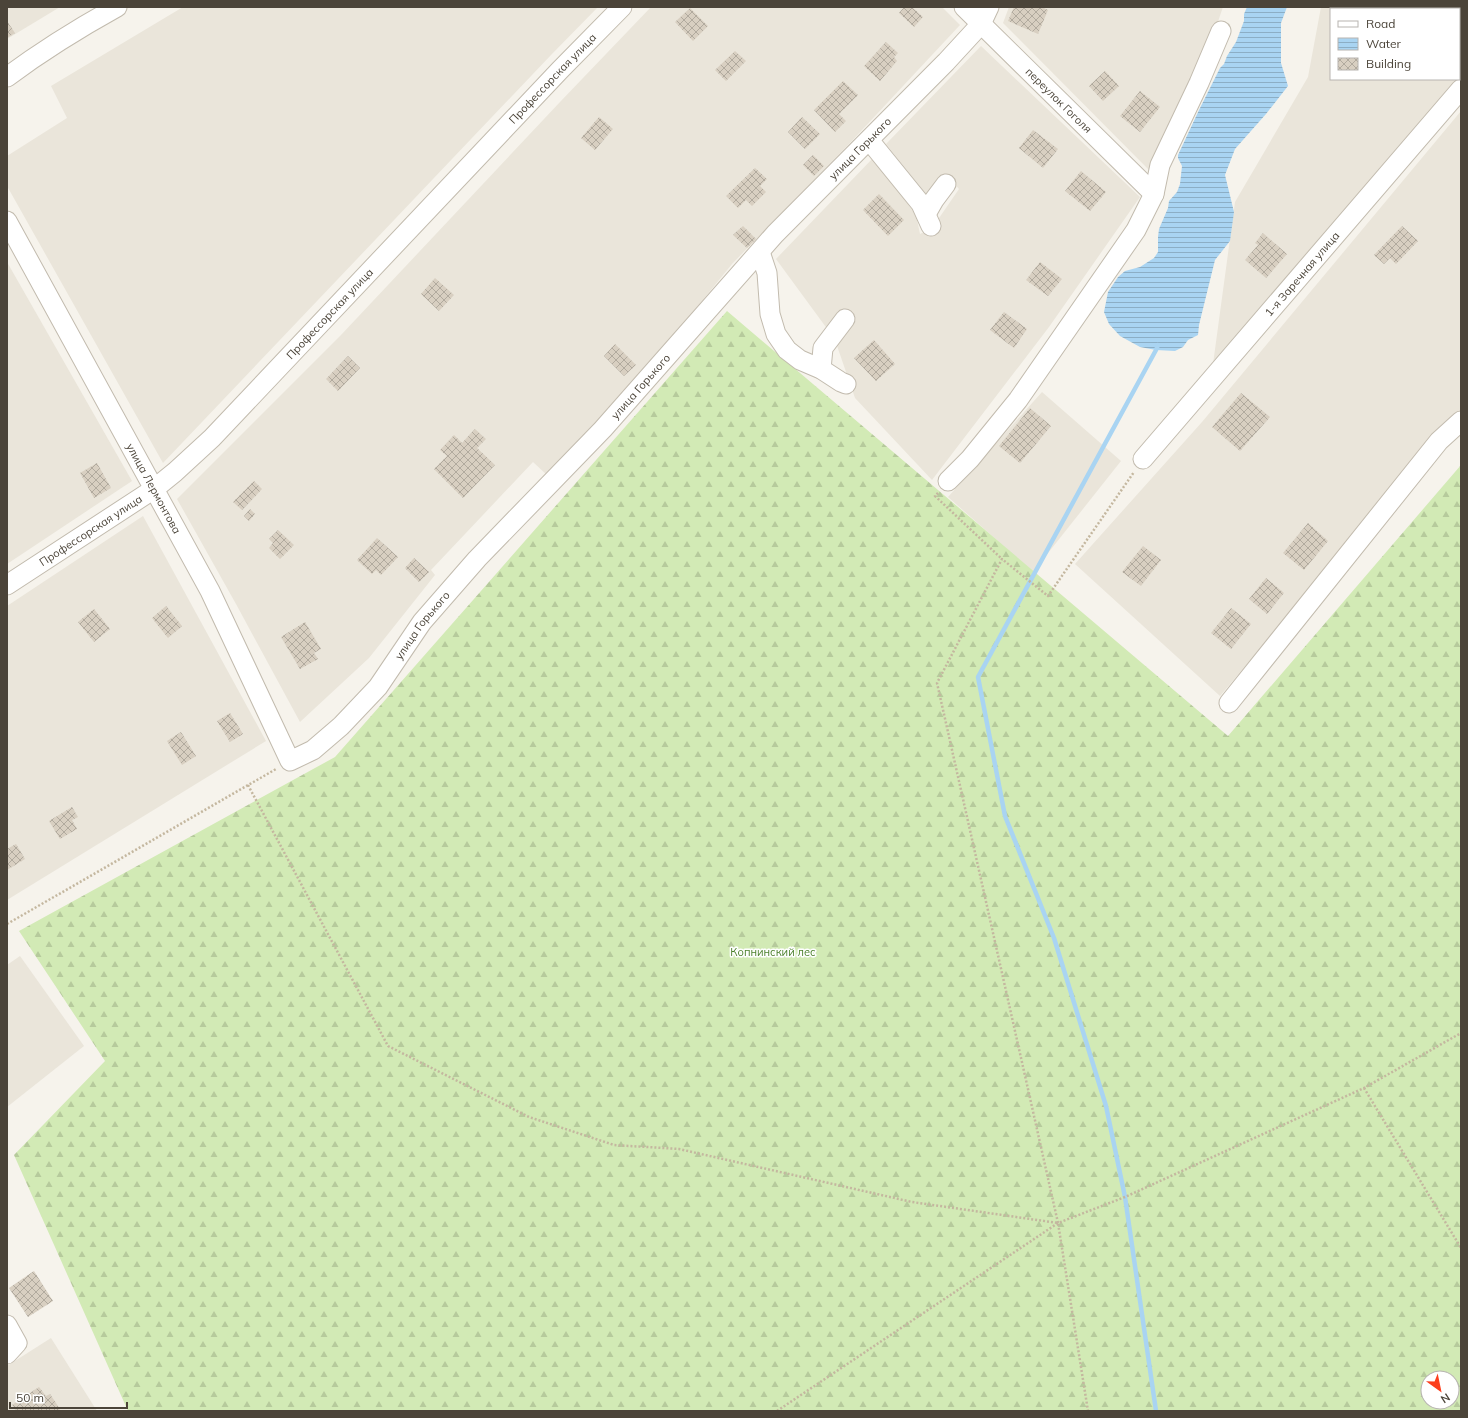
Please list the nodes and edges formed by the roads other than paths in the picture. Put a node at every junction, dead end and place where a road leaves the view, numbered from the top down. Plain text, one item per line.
1 (117, 7) edge
2 (622, 7) edge
3 (964, 7) edge
4 (989, 7) edge
5 (981, 24) junction
6 (1221, 31) dead end
7 (7, 77) edge
8 (1461, 89) edge
9 (869, 140) junction
10 (946, 184) dead end
11 (1154, 194) junction
12 (7, 221) edge
13 (760, 252) junction
14 (845, 319) dead end
15 (821, 369) junction
16 (846, 384) dead end
17 (1461, 421) edge
18 (1143, 459) road end
19 (948, 482) road end
20 (154, 488) junction
21 (7, 585) edge
22 (1229, 703) dead end
23 (290, 761) joint
24 (7, 1325) edge
25 (12, 1348) edge

1 - 7 street
2 - 20 street, Профессорская улица
3 - 5 street, переулок Гоголя
4 - 5 street, улица Горького
5 - 9 street, улица Горького
5 - 11 street, переулок Гоголя
6 - 11 street
8 - 18 street, 1-я Заречная улица
9 - 10 street
9 - 13 street, улица Горького
11 - 19 street
12 - 20 street, улица Лермонтова
13 - 15 street
13 - 23 street, улица Горького
14 - 15 street
15 - 16 street
17 - 22 street
20 - 21 street, Профессорская улица
20 - 23 street, улица Лермонтова
24 - 25 street

